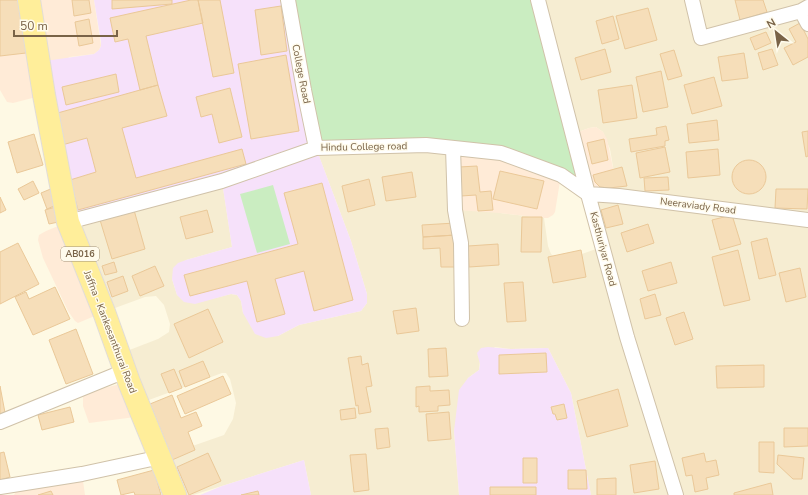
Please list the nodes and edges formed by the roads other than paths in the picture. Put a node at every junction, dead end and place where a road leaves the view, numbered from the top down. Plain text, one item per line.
1 (29, 0) edge
2 (288, 0) edge
3 (538, 0) edge
4 (692, 0) edge
5 (805, 9) edge
6 (808, 24) edge
7 (316, 148) junction
8 (453, 148) junction
9 (588, 194) junction
10 (808, 220) edge
11 (68, 222) junction
12 (462, 319) dead end
13 (125, 371) junction
14 (0, 422) edge
15 (161, 457) junction
16 (0, 487) edge
17 (175, 495) edge
18 (676, 495) edge

1 - 11 main road, Jaffna - Kankesanthurai Road / AB016
2 - 7 street, College Road
3 - 9 street, Kasthuriyar Road
4 - 5 street
5 - 6 street
7 - 8 street, Hindu College road
7 - 11 street, Hindu College road
8 - 9 street, Hindu College road
8 - 12 street
9 - 10 street, Neeraviady Road
9 - 18 street, Kasthuriyar Road
11 - 13 main road, Jaffna - Kankesanthurai Road / AB016
13 - 14 street
13 - 15 main road, Jaffna - Kankesanthurai Road / AB016
15 - 16 street
15 - 17 main road, Jaffna - Kankesanthurai Road / AB016

